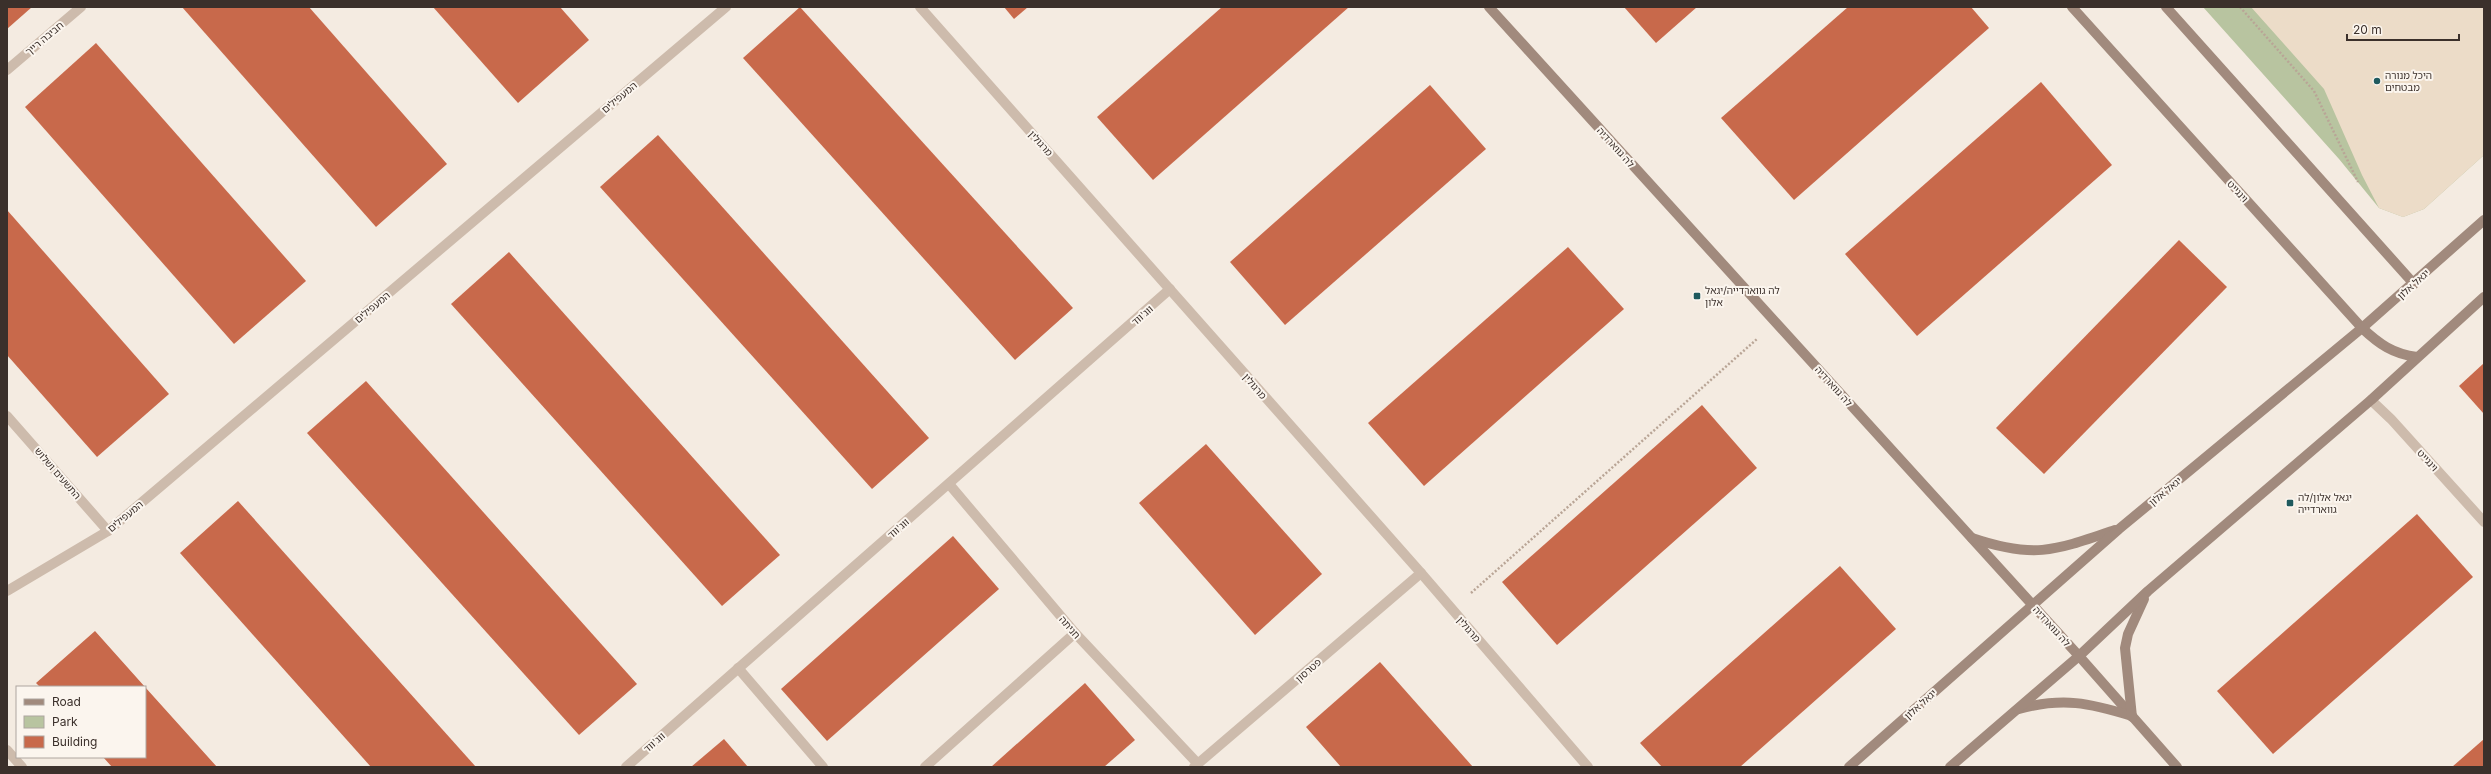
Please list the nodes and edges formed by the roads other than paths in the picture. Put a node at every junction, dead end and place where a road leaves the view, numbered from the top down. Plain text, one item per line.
1 (81, 7) edge
2 (726, 7) edge
3 (920, 7) edge
4 (1489, 7) edge
5 (2072, 7) edge
6 (2166, 7) edge
7 (7, 70) edge
8 (2484, 220) edge
9 (2414, 284) junction
10 (1170, 290) junction
11 (2484, 298) edge
12 (2362, 328) junction
13 (2417, 357) junction
14 (2370, 400) junction
15 (7, 416) edge
16 (949, 484) junction
17 (2484, 522) edge
18 (2119, 529) junction
19 (108, 530) junction
20 (1971, 538) junction
21 (1421, 573) junction
22 (7, 591) edge
23 (2148, 591) junction
24 (2032, 605) junction
25 (1075, 633) junction
26 (2079, 656) junction
27 (738, 668) junction
28 (2017, 709) junction
29 (2132, 716) junction
30 (7, 750) edge
31 (1196, 766) edge
32 (22, 767) edge
33 (626, 767) edge
34 (823, 767) edge
35 (925, 767) edge
36 (1588, 767) edge
37 (1849, 767) edge
38 (1950, 767) edge
39 (2177, 767) edge

1 - 7 street, חביבה רייך
2 - 19 street, המעפילים
3 - 10 street, מרגולין
4 - 20 street, לה גווארדיה
5 - 12 street, וינגייט
6 - 9 street
8 - 9 street, יגאל אלון
9 - 12 street, יגאל אלון
10 - 16 street, ווג'ווד
10 - 21 street, מרגולין
11 - 13 street
12 - 13 street, וינגייט
12 - 18 street, יגאל אלון
13 - 14 street
14 - 17 street, וינגייט
14 - 23 street
15 - 19 street, התשעים ושלוש
16 - 25 street, חניתה
16 - 27 street, ווג'ווד
18 - 20 street
18 - 24 street, יגאל אלון
19 - 22 street, המעפילים
20 - 24 street, לה גווארדיה
21 - 31 street, פטרסון
21 - 36 street, מרגולין
23 - 26 street
23 - 29 street
24 - 26 street, לה גווארדיה
24 - 37 street, יגאל אלון
25 - 31 street, חניתה
25 - 35 street
26 - 28 street
26 - 29 street, לה גווארדיה
27 - 33 street, ווג'ווד
27 - 34 street
28 - 29 street
28 - 38 street
29 - 39 street, לה גווארדיה
30 - 32 street

